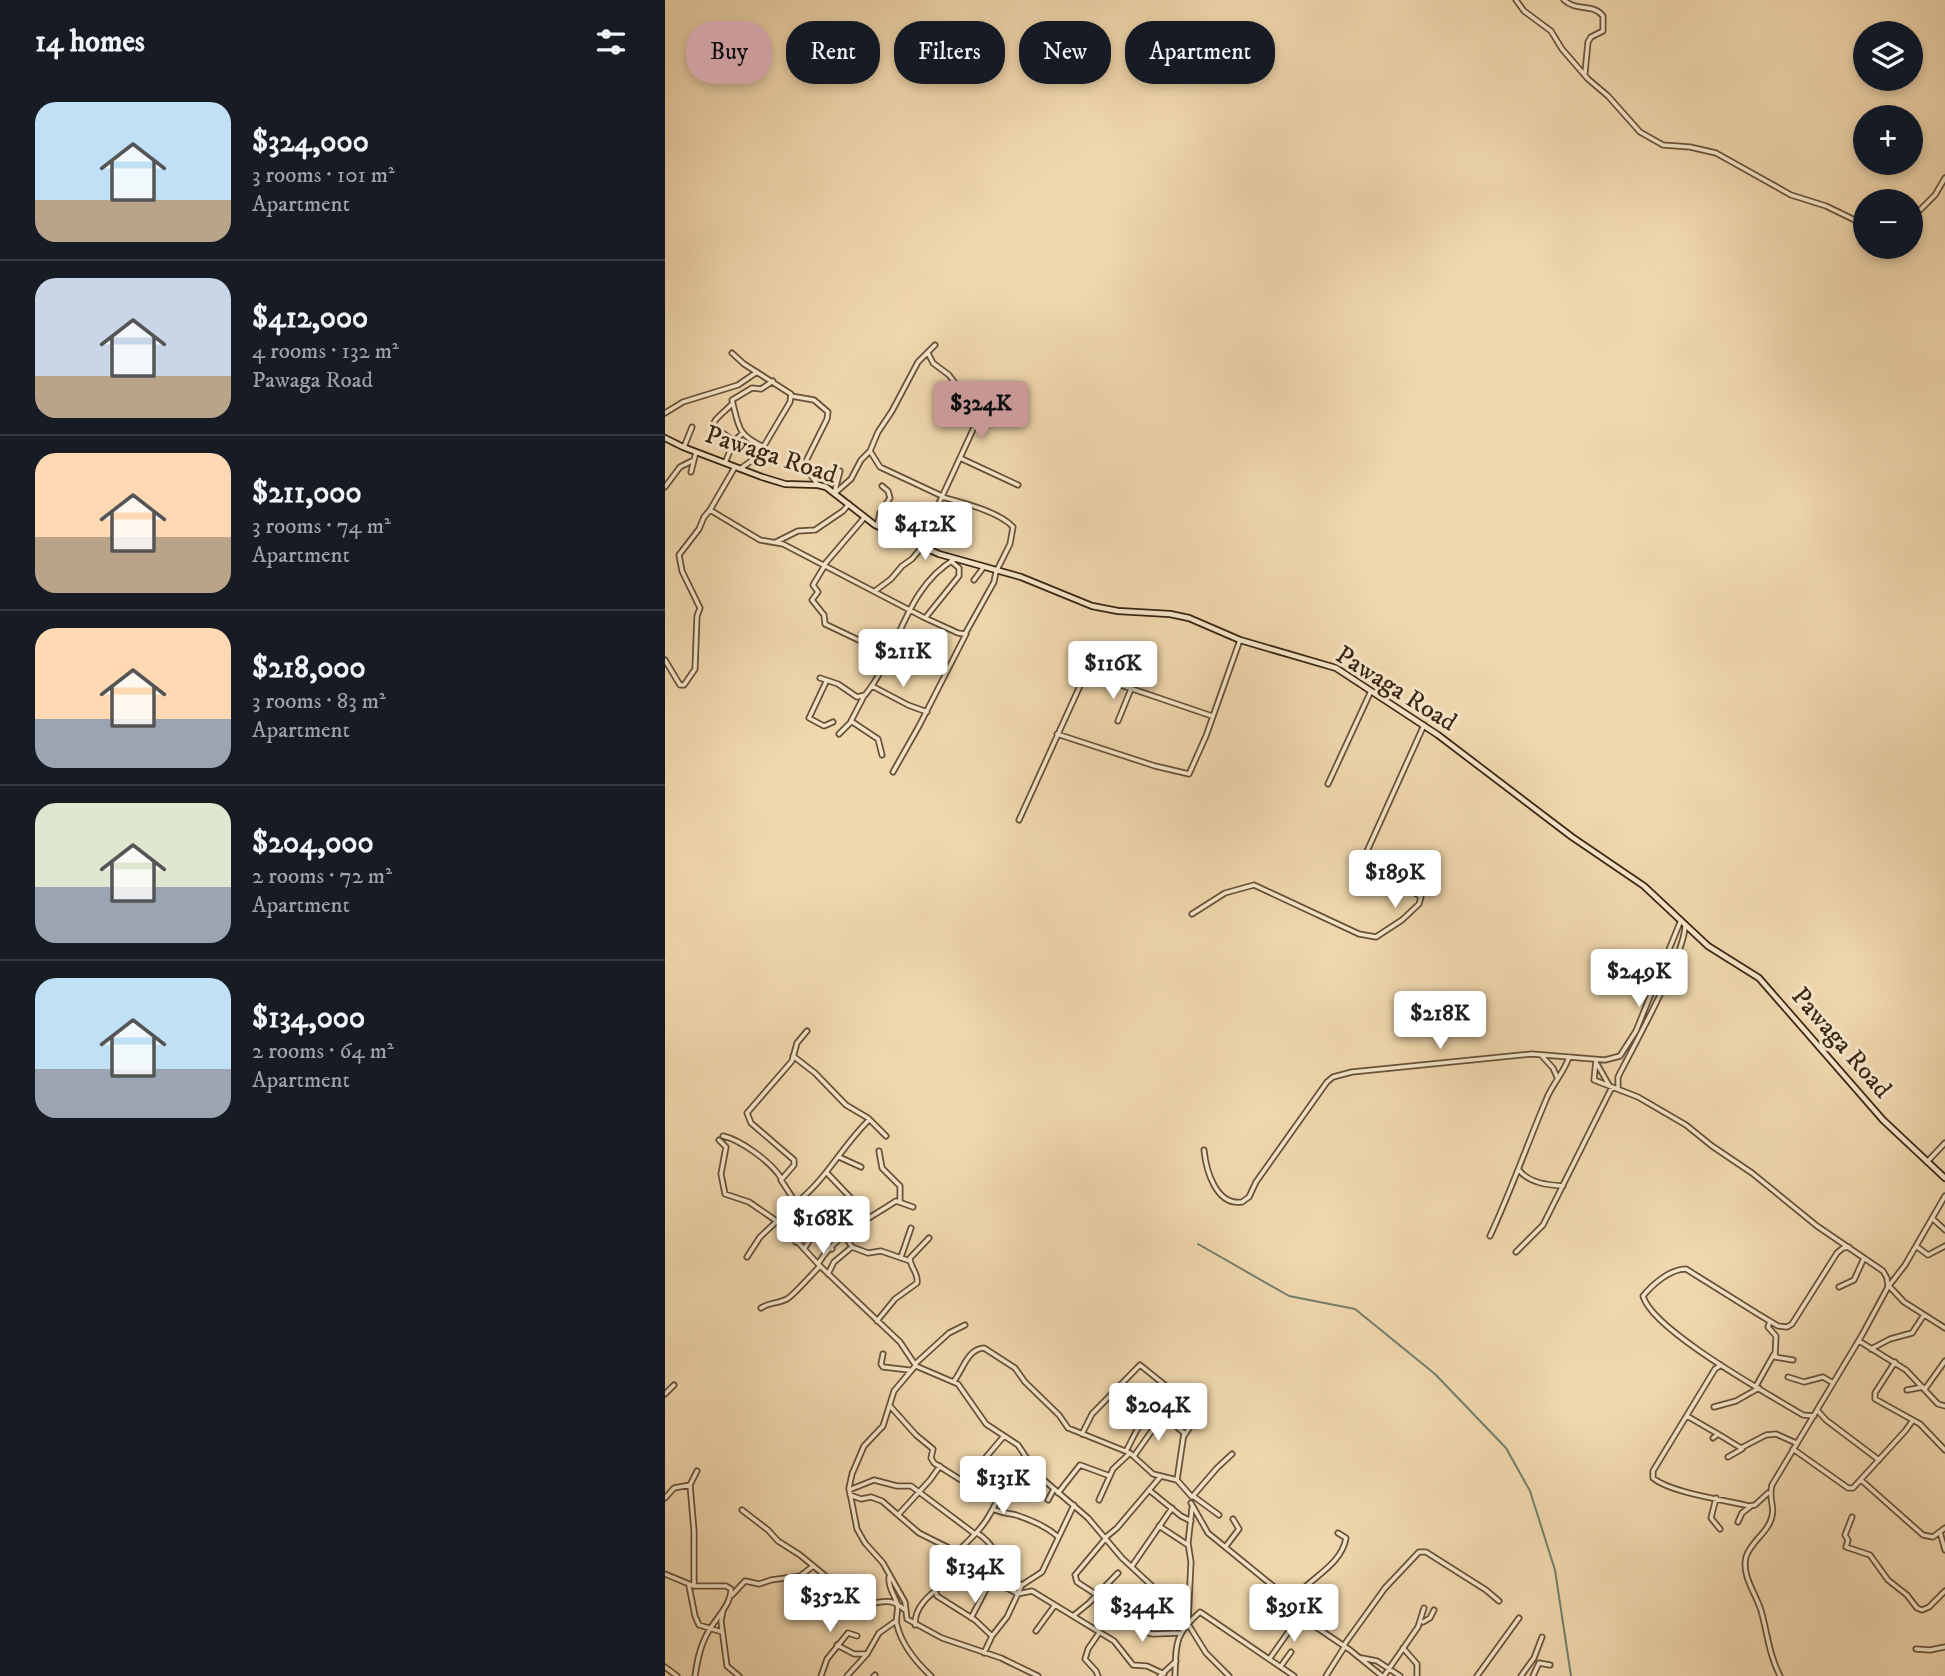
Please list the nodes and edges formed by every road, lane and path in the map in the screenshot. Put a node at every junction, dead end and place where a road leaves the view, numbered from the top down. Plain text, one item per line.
1 (1516, 0) edge
2 (1564, 0) edge
3 (1585, 75) junction
4 (1945, 178) edge
5 (1923, 208) edge
6 (1853, 219) edge
7 (935, 345) dead end
8 (732, 353) dead end
9 (928, 353) junction
10 (757, 372) junction
11 (773, 381) junction
12 (791, 396) junction
13 (733, 404) junction
14 (665, 413) edge
15 (692, 427) dead end
16 (742, 434) junction
17 (665, 438) edge
18 (734, 441) junction
19 (684, 447) junction
20 (764, 447) junction
21 (696, 452) junction
22 (870, 452) junction
23 (960, 458) junction
24 (692, 461) junction
25 (725, 463) junction
26 (738, 468) junction
27 (691, 471) dead end
28 (841, 471) dead end
29 (818, 485) junction
30 (1018, 485) dead end
31 (881, 486) dead end
32 (665, 487) edge
33 (836, 492) junction
34 (942, 497) junction
35 (849, 505) junction
36 (710, 510) junction
37 (864, 518) junction
38 (877, 526) junction
39 (776, 541) junction
40 (922, 547) junction
41 (930, 551) junction
42 (953, 560) junction
43 (824, 565) junction
44 (983, 568) junction
45 (996, 572) junction
46 (974, 580) dead end
47 (875, 591) junction
48 (910, 610) junction
49 (925, 618) junction
50 (966, 633) junction
51 (1240, 640) junction
52 (888, 654) junction
53 (665, 660) edge
54 (820, 678) dead end
55 (826, 682) junction
56 (872, 686) junction
57 (1131, 689) junction
58 (1371, 691) junction
59 (864, 696) junction
60 (927, 712) junction
61 (1212, 716) junction
62 (852, 721) junction
63 (1118, 721) dead end
64 (833, 722) dead end
65 (1424, 725) junction
66 (839, 734) dead end
67 (1058, 734) junction
68 (882, 755) dead end
69 (894, 772) dead end
70 (1328, 784) dead end
71 (1019, 820) dead end
72 (1192, 914) dead end
73 (1683, 922) junction
74 (807, 1031) dead end
75 (1539, 1054) junction
76 (793, 1056) junction
77 (1569, 1057) junction
78 (1596, 1061) junction
79 (1557, 1077) junction
80 (1611, 1086) junction
81 (1618, 1089) junction
82 (869, 1120) junction
83 (886, 1136) dead end
84 (1945, 1143) edge
85 (1204, 1150) dead end
86 (879, 1151) dead end
87 (839, 1157) junction
88 (1927, 1162) junction
89 (862, 1167) dead end
90 (1518, 1170) junction
91 (827, 1173) junction
92 (781, 1178) junction
93 (1945, 1178) edge
94 (1563, 1186) junction
95 (1945, 1196) edge
96 (900, 1201) junction
97 (796, 1203) junction
98 (913, 1206) dead end
99 (850, 1214) dead end
100 (869, 1216) junction
101 (799, 1217) dead end
102 (1933, 1219) junction
103 (780, 1222) junction
104 (860, 1223) junction
105 (911, 1228) dead end
106 (1945, 1230) edge
107 (787, 1232) junction
108 (807, 1233) junction
109 (845, 1236) junction
110 (1490, 1236) dead end
111 (929, 1238) dead end
112 (796, 1242) junction
113 (1945, 1245) edge
114 (1916, 1246) junction
115 (852, 1247) junction
116 (1849, 1247) junction
117 (804, 1249) junction
118 (832, 1249) junction
119 (1517, 1252) dead end
120 (747, 1257) dead end
121 (901, 1257) junction
122 (1864, 1258) junction
123 (910, 1261) junction
124 (819, 1265) junction
125 (1885, 1273) junction
126 (828, 1274) junction
127 (1899, 1274) junction
128 (1888, 1286) junction
129 (1839, 1287) dead end
130 (761, 1308) dead end
131 (1924, 1315) junction
132 (877, 1321) junction
133 (1770, 1321) junction
134 (965, 1325) dead end
135 (1945, 1328) edge
136 (1858, 1340) junction
137 (1871, 1349) junction
138 (1775, 1352) junction
139 (883, 1354) dead end
140 (1793, 1360) dead end
141 (1945, 1361) edge
142 (1895, 1362) junction
143 (915, 1364) junction
144 (1721, 1365) junction
145 (911, 1370) junction
146 (1788, 1377) dead end
147 (954, 1381) junction
148 (1833, 1383) junction
149 (674, 1385) dead end
150 (1757, 1387) junction
151 (1924, 1388) junction
152 (1907, 1391) dead end
153 (665, 1394) edge
154 (890, 1406) junction
155 (1945, 1406) edge
156 (1714, 1408) dead end
157 (1818, 1410) junction
158 (1163, 1415) junction
159 (1686, 1416) junction
160 (1814, 1416) junction
161 (1913, 1419) junction
162 (1082, 1434) junction
163 (1718, 1434) junction
164 (1004, 1436) junction
165 (1184, 1436) junction
166 (1713, 1438) dead end
167 (1796, 1443) junction
168 (1743, 1448) junction
169 (1793, 1449) junction
170 (1945, 1450) edge
171 (1130, 1453) junction
172 (1233, 1454) dead end
173 (1728, 1457) dead end
174 (1028, 1460) junction
175 (1879, 1460) junction
176 (940, 1466) junction
177 (697, 1471) dead end
178 (1110, 1476) junction
179 (1161, 1476) junction
180 (1177, 1480) junction
181 (1861, 1480) junction
182 (690, 1485) junction
183 (1053, 1489) junction
184 (1149, 1490) junction
185 (850, 1492) junction
186 (920, 1492) junction
187 (1770, 1492) junction
188 (1058, 1493) junction
189 (1192, 1497) junction
190 (665, 1498) edge
191 (1716, 1498) junction
192 (1048, 1500) dead end
193 (1099, 1500) dead end
194 (1191, 1503) junction
195 (1074, 1505) junction
196 (1751, 1506) junction
197 (1172, 1508) junction
198 (993, 1509) junction
199 (742, 1510) dead end
200 (897, 1515) junction
201 (1219, 1515) dead end
202 (1852, 1517) dead end
203 (1233, 1519) dead end
204 (1191, 1521) junction
205 (1738, 1522) dead end
206 (1159, 1526) junction
207 (1945, 1528) edge
208 (1720, 1529) dead end
209 (1940, 1532) junction
210 (1338, 1533) dead end
211 (976, 1534) junction
212 (1057, 1536) junction
213 (1105, 1538) junction
214 (1188, 1545) junction
215 (1226, 1546) junction
216 (1945, 1550) edge
217 (957, 1552) junction
218 (966, 1559) junction
219 (997, 1563) junction
220 (1132, 1566) junction
221 (812, 1567) junction
222 (1118, 1573) dead end
223 (665, 1574) edge
224 (889, 1575) junction
225 (992, 1575) junction
226 (691, 1585) junction
227 (1021, 1585) junction
228 (935, 1590) junction
229 (1945, 1591) edge
230 (1017, 1594) junction
231 (731, 1595) junction
232 (1097, 1595) junction
233 (1499, 1601) dead end
234 (896, 1603) junction
235 (1293, 1603) junction
236 (1055, 1605) junction
237 (1123, 1606) dead end
238 (1424, 1608) dead end
239 (1434, 1609) dead end
240 (723, 1610) junction
241 (905, 1610) junction
242 (1073, 1616) junction
243 (971, 1618) junction
244 (1519, 1618) dead end
245 (896, 1621) junction
246 (1421, 1623) junction
247 (1188, 1624) junction
248 (915, 1625) junction
249 (1316, 1627) junction
250 (709, 1629) junction
251 (1036, 1631) dead end
252 (1182, 1632) junction
253 (1099, 1633) junction
254 (723, 1634) junction
255 (857, 1636) dead end
256 (992, 1636) junction
257 (1542, 1637) dead end
258 (837, 1645) junction
259 (1344, 1646) junction
260 (1945, 1647) edge
261 (1403, 1648) junction
262 (1916, 1648) dead end
263 (1291, 1652) dead end
264 (984, 1653) junction
265 (867, 1654) junction
266 (1360, 1657) junction
267 (1270, 1658) junction
268 (1175, 1661) junction
269 (1550, 1665) dead end
270 (1281, 1666) junction
271 (665, 1667) edge
272 (1390, 1669) junction
273 (1418, 1673) edge
274 (1162, 1675) edge
275 (677, 1676) edge
276 (695, 1676) edge
277 (739, 1676) edge
278 (821, 1676) edge
279 (847, 1676) edge
280 (931, 1676) edge
281 (1038, 1676) edge
282 (1098, 1676) edge
283 (1175, 1676) edge
284 (1229, 1676) edge
285 (1294, 1676) edge
286 (1326, 1676) edge
287 (1383, 1676) edge
288 (1400, 1676) edge
289 (1423, 1676) edge
290 (1477, 1676) edge
291 (1521, 1676) edge
292 (1533, 1676) edge
293 (1780, 1676) edge

1 - 3 street
2 - 3 street
3 - 6 street
4 - 5 street
7 - 9 street
8 - 10 street
9 - 22 street
9 - 23 street
10 - 11 street
10 - 14 street
11 - 12 street
11 - 13 street
12 - 20 street
12 - 29 street
13 - 16 street
13 - 18 street
15 - 19 street
16 - 18 street
16 - 20 street
17 - 19 main road, Pawaga Road
18 - 25 street
19 - 21 main road, Pawaga Road
20 - 26 street
21 - 24 street
21 - 25 main road, Pawaga Road
22 - 33 street
22 - 34 street
23 - 30 street
23 - 34 street
24 - 27 street
24 - 32 street
25 - 26 main road, Pawaga Road
26 - 29 main road, Pawaga Road
26 - 36 street
28 - 33 street
29 - 33 main road, Pawaga Road
31 - 38 street
33 - 35 main road, Pawaga Road
34 - 41 street
34 - 45 street
35 - 37 main road, Pawaga Road
35 - 39 street
36 - 39 street
36 - 53 street
37 - 38 main road, Pawaga Road
37 - 43 street
38 - 40 main road, Pawaga Road
39 - 43 street
40 - 41 main road, Pawaga Road
40 - 47 street
41 - 42 main road, Pawaga Road
42 - 44 main road, Pawaga Road
42 - 48 street
42 - 49 street
43 - 47 street
43 - 52 street
44 - 45 main road, Pawaga Road
44 - 46 street
45 - 50 street
45 - 51 main road, Pawaga Road
47 - 48 street
48 - 49 street
48 - 52 street
49 - 50 street
50 - 60 street
51 - 58 main road, Pawaga Road
51 - 61 street
52 - 56 street
54 - 55 street
55 - 59 street
55 - 64 street
56 - 59 street
56 - 60 street
57 - 61 street
57 - 63 street
57 - 67 street
58 - 65 main road, Pawaga Road
58 - 70 street
59 - 62 street
60 - 69 street
61 - 67 street
62 - 66 street
62 - 68 street
65 - 72 street
65 - 73 main road, Pawaga Road
67 - 71 street
73 - 78 street
73 - 81 street
73 - 88 main road, Pawaga Road
74 - 76 street
75 - 77 street
75 - 79 street
75 - 85 street
76 - 82 street
76 - 92 street
77 - 78 street
77 - 79 street
78 - 80 street
78 - 80 street
79 - 90 street
80 - 81 street
80 - 94 street
81 - 116 street
82 - 83 street
82 - 87 street
84 - 88 street
86 - 96 street
87 - 89 street
87 - 91 street
88 - 93 main road, Pawaga Road
90 - 94 street
90 - 110 street
91 - 97 street
91 - 100 street
92 - 97 street
92 - 103 street
94 - 119 street
95 - 102 street
96 - 98 street
96 - 100 street
97 - 103 street
99 - 104 street
100 - 104 street
101 - 107 street
102 - 106 street
102 - 114 street
103 - 107 street
103 - 120 street
104 - 109 street
105 - 121 street
107 - 112 street
108 - 112 street
108 - 117 street
108 - 118 street
109 - 115 street
109 - 118 street
111 - 123 street
112 - 117 street
113 - 114 street
114 - 127 street
115 - 121 street
115 - 126 street
116 - 122 street
116 - 133 street
117 - 124 street
118 - 124 street
121 - 123 street
122 - 125 street
122 - 129 street
123 - 132 street
124 - 126 street
124 - 130 street
125 - 127 street
125 - 128 street
126 - 132 street
127 - 128 street
128 - 131 street
128 - 136 street
131 - 135 street
131 - 137 street
132 - 143 street
133 - 138 street
133 - 144 street
134 - 143 street
136 - 137 street
136 - 148 street
137 - 142 street
138 - 140 street
138 - 150 street
139 - 145 street
141 - 151 street
142 - 151 street
142 - 161 street
143 - 145 street
143 - 147 street
144 - 150 street
144 - 159 street
145 - 154 street
146 - 148 street
147 - 162 street
147 - 164 street
148 - 157 street
149 - 153 street
150 - 156 street
150 - 160 street
151 - 152 street
151 - 155 street
154 - 176 street
154 - 185 street
157 - 160 street
157 - 175 street
158 - 165 street
158 - 171 street
158 - 171 street
159 - 163 street
159 - 191 street
160 - 167 street
161 - 170 street
161 - 175 street
162 - 165 street
162 - 171 street
163 - 166 street
163 - 168 street
164 - 174 street
164 - 176 street
165 - 180 street
167 - 168 street
167 - 169 street
168 - 173 street
169 - 181 street
169 - 187 street
171 - 178 street
171 - 179 street
172 - 189 street
174 - 183 street
174 - 198 street
175 - 181 street
176 - 186 street
177 - 182 street
178 - 188 street
178 - 193 street
179 - 180 street
179 - 184 street
180 - 189 street
181 - 209 street
182 - 190 street
182 - 226 street
183 - 188 street
183 - 192 street
184 - 197 street
184 - 213 street
185 - 186 street
185 - 200 street
185 - 224 street
186 - 200 street
186 - 211 street
187 - 196 street
187 - 293 street
188 - 195 street
189 - 194 street
189 - 201 street
191 - 196 street
191 - 208 street
194 - 204 street
194 - 215 street
195 - 212 street
195 - 213 street
196 - 205 street
197 - 204 street
197 - 206 street
198 - 211 street
198 - 212 street
199 - 221 street
200 - 217 street
202 - 229 street
203 - 215 street
204 - 214 street
206 - 214 street
206 - 220 street
207 - 209 street
209 - 216 street
210 - 235 street
211 - 217 street
211 - 219 street
212 - 227 street
213 - 220 street
213 - 232 street
214 - 247 street
215 - 235 street
217 - 218 street
218 - 225 street
218 - 228 street
219 - 225 street
219 - 227 street
220 - 247 street
221 - 231 street
221 - 234 street
222 - 232 street
223 - 226 street
224 - 234 street
224 - 241 street
225 - 230 street
225 - 243 street
226 - 231 street
226 - 250 street
227 - 230 street
228 - 243 street
228 - 248 street
230 - 236 street
230 - 256 street
231 - 240 street
232 - 242 street
233 - 259 street
234 - 241 street
234 - 245 street
235 - 249 street
236 - 242 street
236 - 251 street
237 - 252 street
238 - 246 street
239 - 246 street
240 - 250 street
240 - 254 street
241 - 248 street
242 - 253 street
243 - 256 street
244 - 290 street
245 - 265 street
245 - 280 street
246 - 261 street
247 - 252 street
247 - 267 street
247 - 284 street
248 - 264 street
249 - 259 street
249 - 267 street
250 - 254 street
250 - 276 street
252 - 268 street
253 - 274 street
253 - 282 street
254 - 277 street
255 - 258 street
256 - 264 street
257 - 291 street
258 - 265 street
258 - 278 street
259 - 266 street
259 - 286 street
260 - 262 street
261 - 272 street
261 - 273 street
263 - 270 street
264 - 281 street
265 - 279 street
266 - 272 street
266 - 287 street
267 - 270 street
268 - 274 street
268 - 283 street
269 - 292 street
270 - 285 street
271 - 275 street
272 - 287 street
272 - 288 street
273 - 289 street

